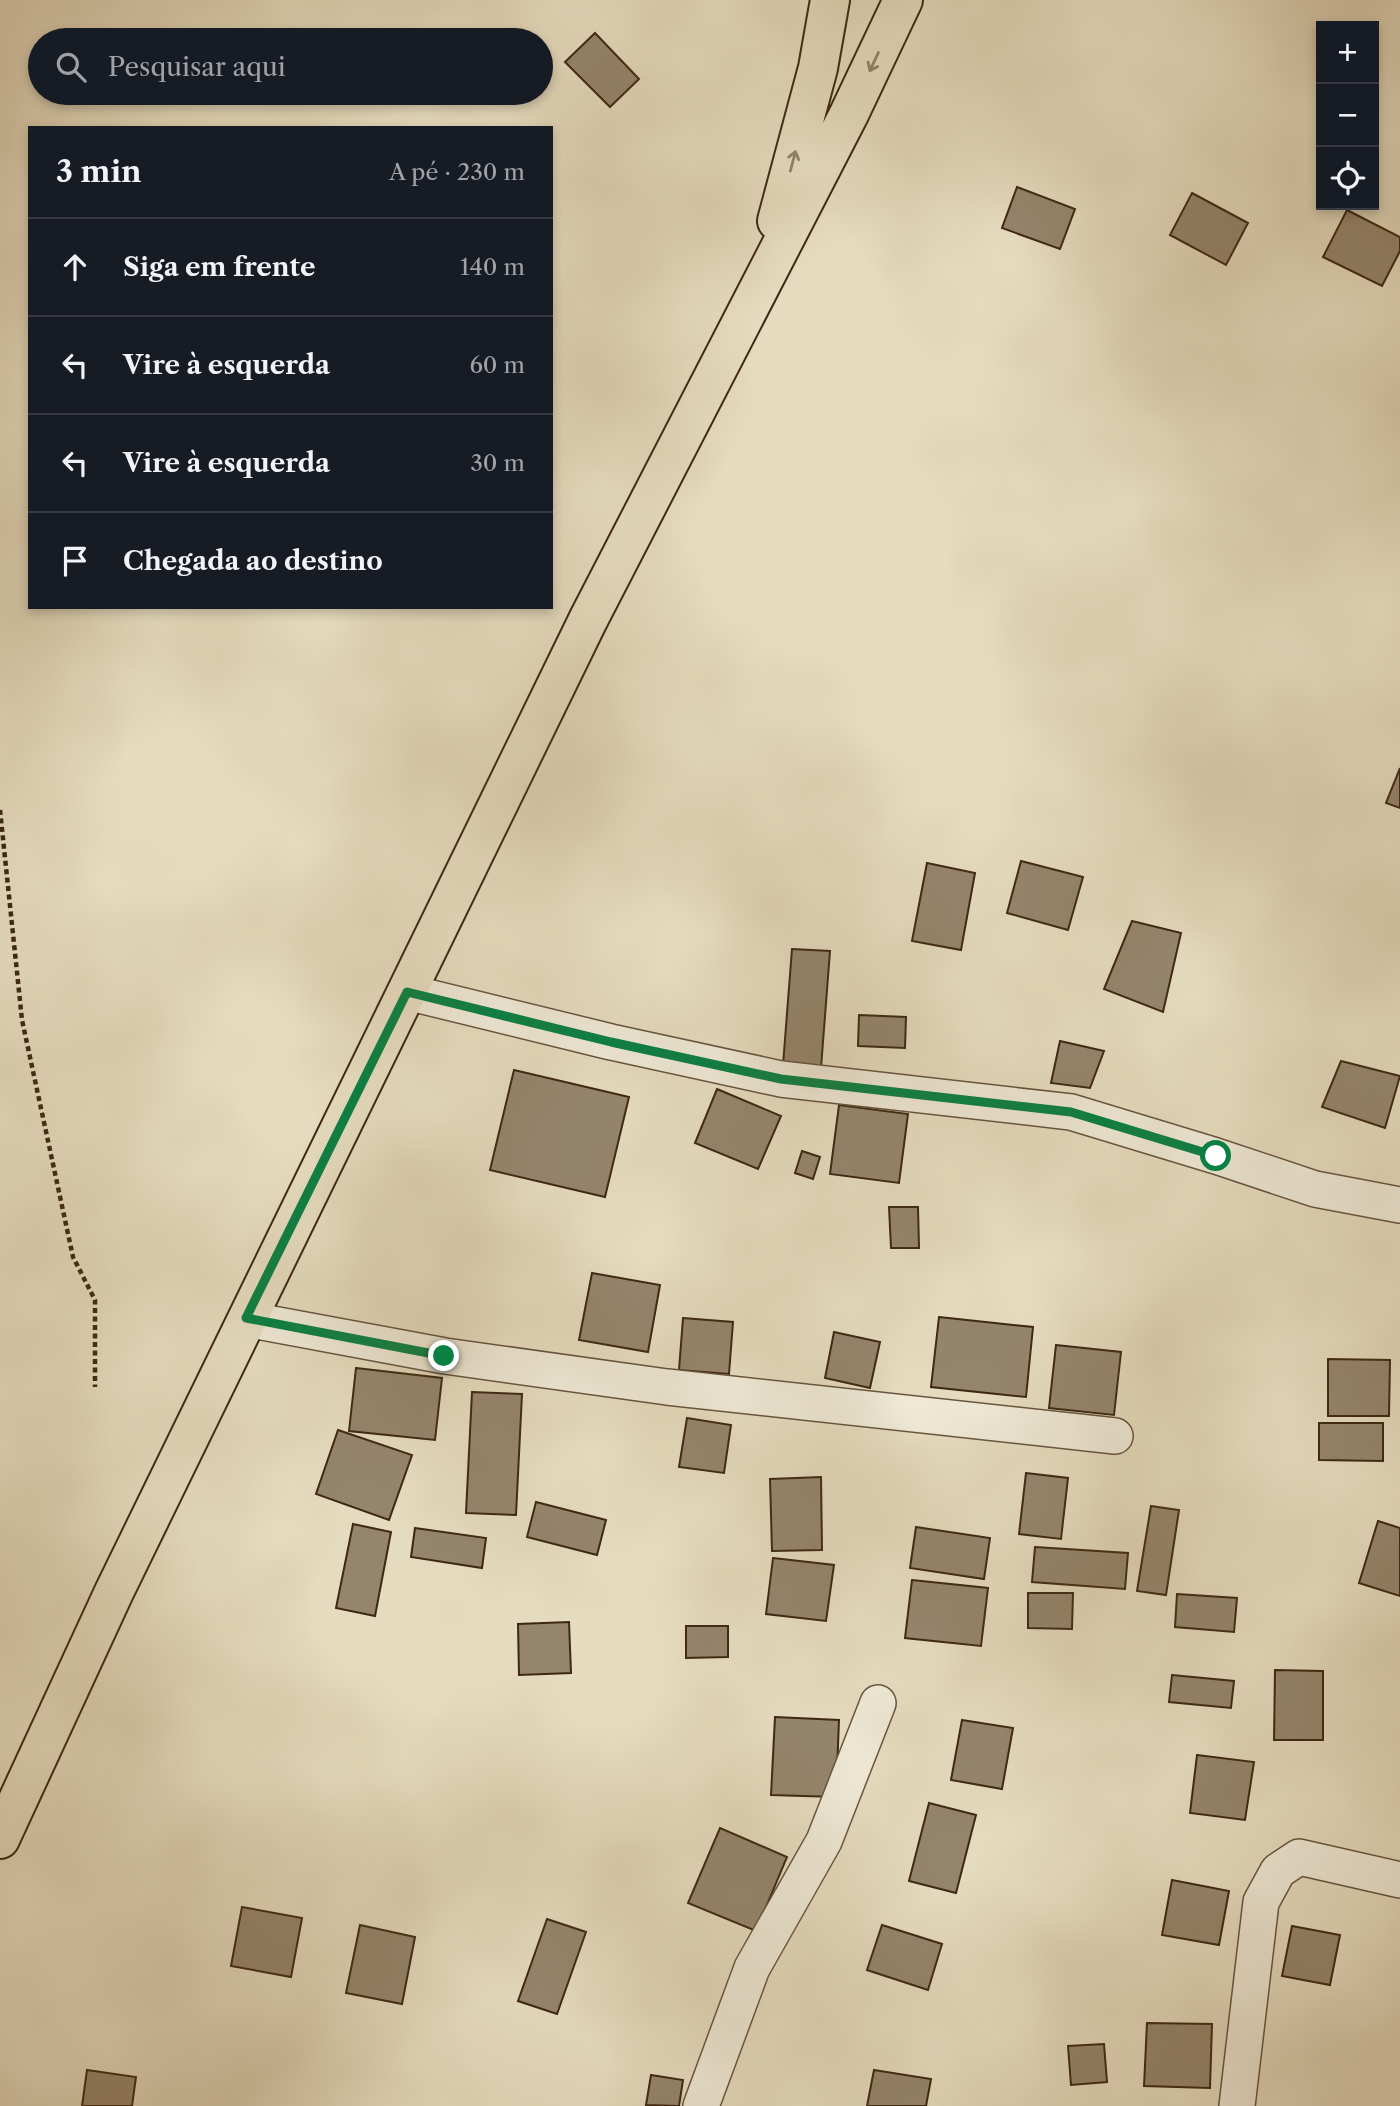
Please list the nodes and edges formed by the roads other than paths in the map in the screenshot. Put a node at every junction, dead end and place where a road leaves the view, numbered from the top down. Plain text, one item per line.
1 (830, 0) edge
2 (903, 0) edge
3 (756, 298) junction
4 (407, 992) junction
5 (1400, 1205) edge
6 (246, 1318) junction
7 (1115, 1436) dead end
8 (878, 1703) dead end
9 (0, 1839) edge
10 (1400, 1880) edge
11 (701, 2106) edge
12 (1237, 2106) edge

3 -> 1 main road
2 -> 3 main road
3 - 4 main road
4 - 5 street
4 - 6 main road
6 - 7 street
6 - 9 main road
8 - 11 street
10 - 12 street

